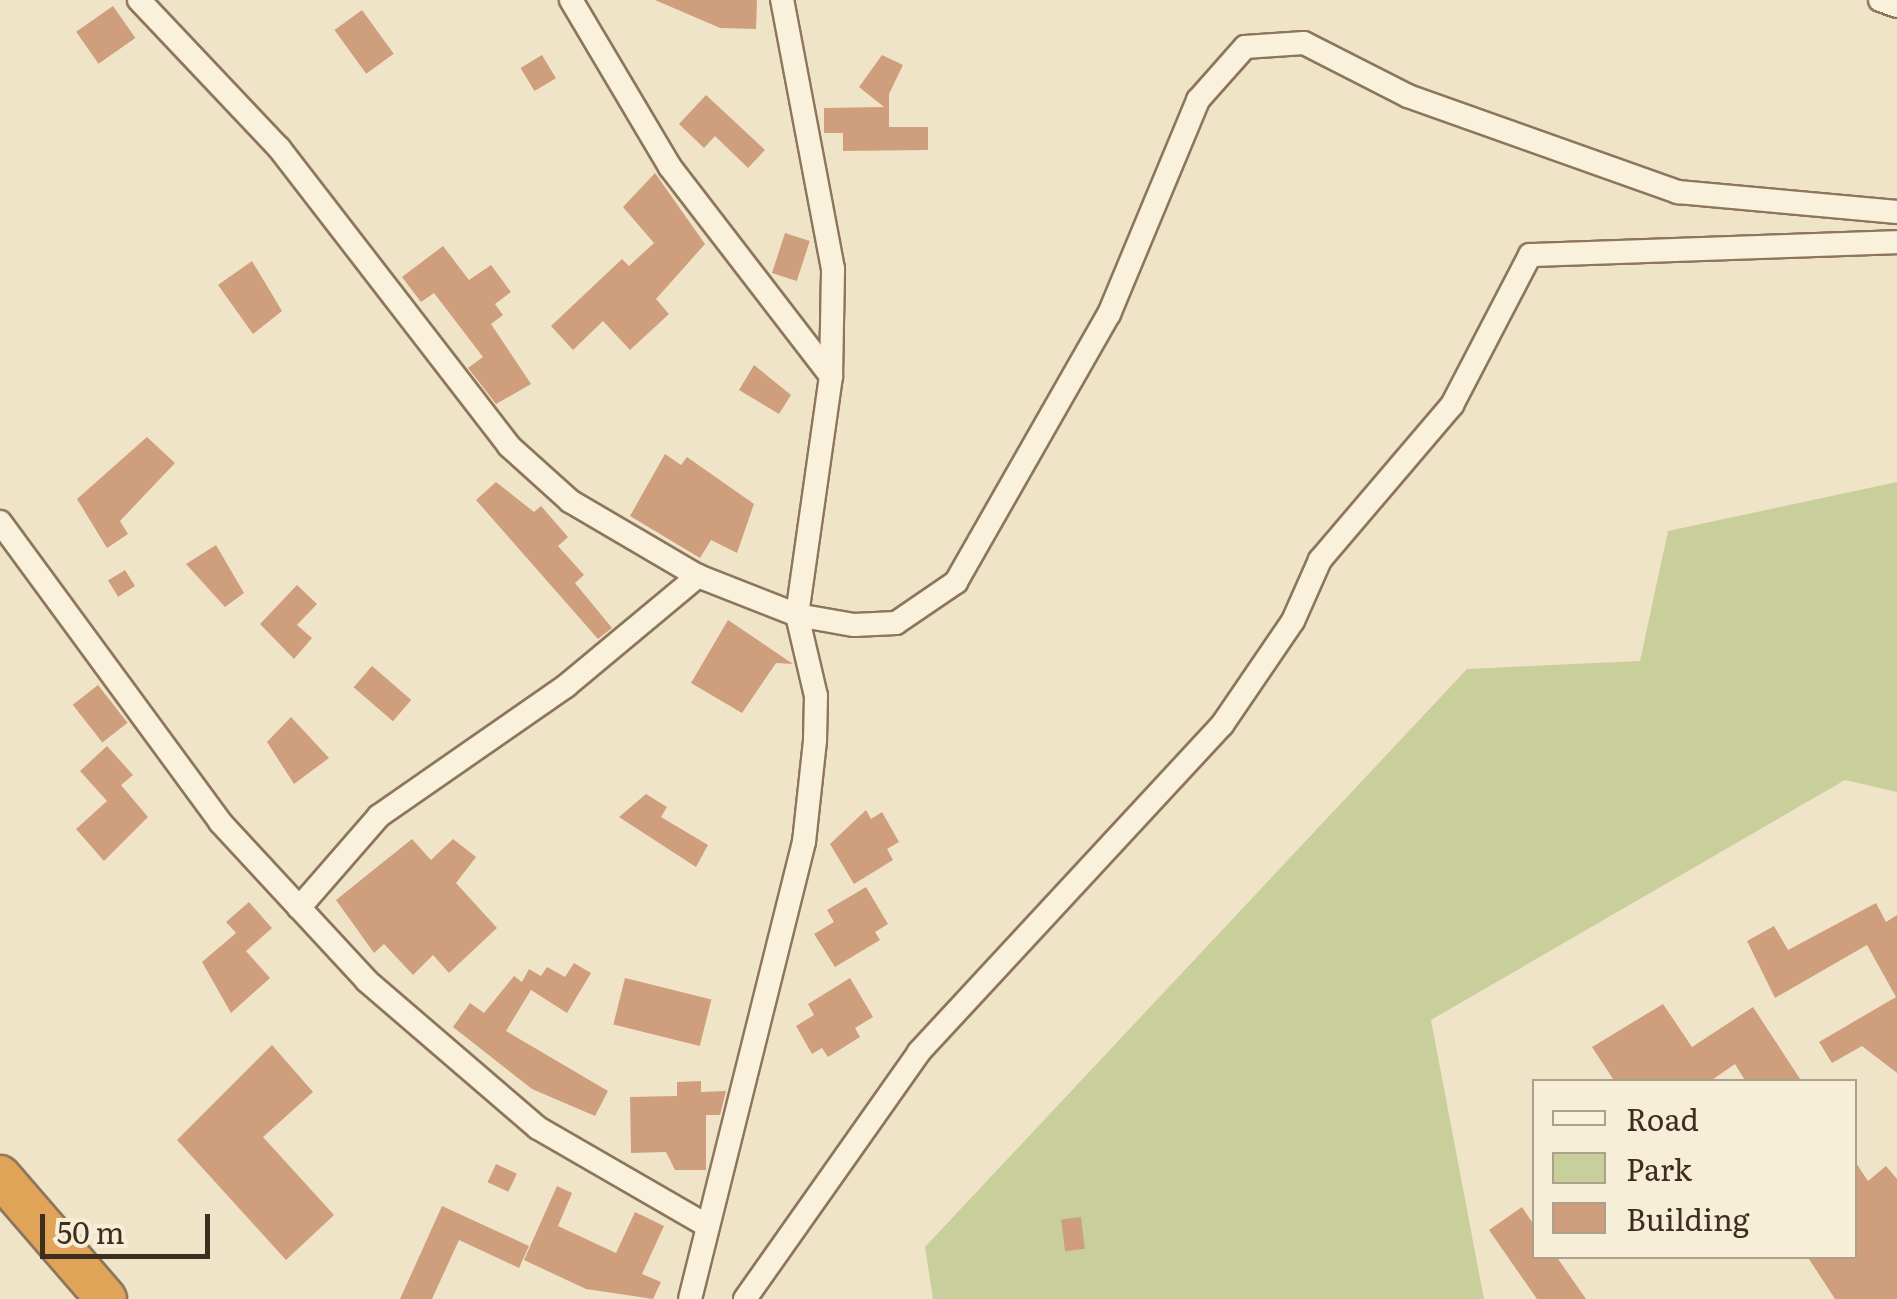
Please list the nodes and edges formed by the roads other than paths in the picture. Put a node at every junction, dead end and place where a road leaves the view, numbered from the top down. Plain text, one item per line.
1 (139, 0) edge
2 (572, 0) edge
3 (782, 0) edge
4 (1880, 0) edge
5 (1897, 6) edge
6 (1897, 212) edge
7 (1897, 242) edge
8 (831, 376) junction
9 (0, 522) edge
10 (698, 576) junction
11 (796, 615) junction
12 (298, 908) junction
13 (0, 1176) edge
14 (706, 1225) junction
15 (106, 1299) edge
16 (690, 1299) edge
17 (744, 1299) edge

1 - 10 street
2 - 8 street
3 - 8 street
4 - 5 street
6 - 11 street
7 - 17 street
8 - 11 street
9 - 12 street
10 - 11 street
10 - 12 street
11 - 14 street
12 - 14 street
13 - 15 highway
14 - 16 street

